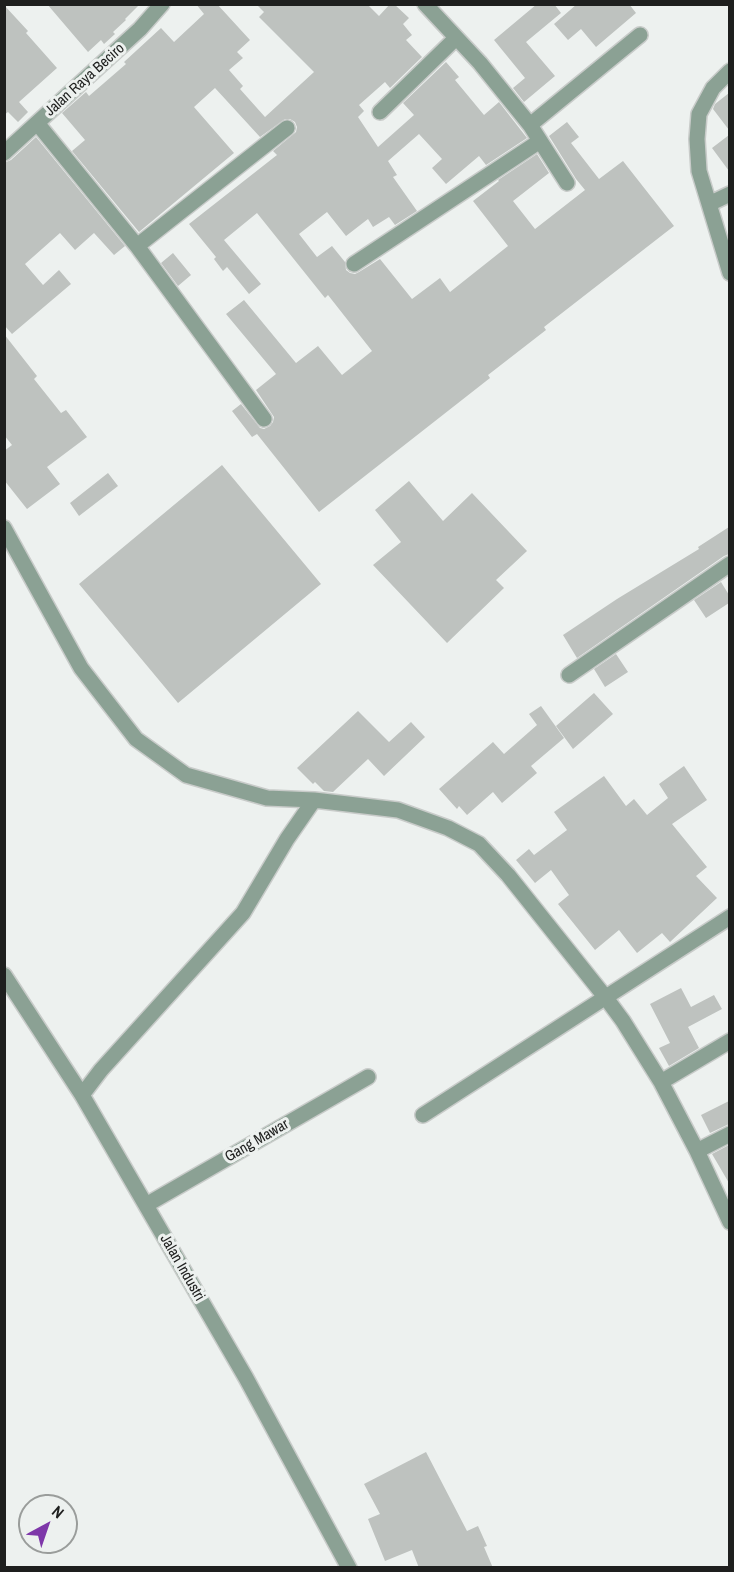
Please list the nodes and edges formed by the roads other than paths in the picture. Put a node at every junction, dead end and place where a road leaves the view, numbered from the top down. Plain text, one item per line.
1 (162, 4) edge
2 (424, 4) edge
3 (640, 35) dead end
4 (456, 38) junction
5 (729, 71) edge
6 (380, 112) dead end
7 (37, 123) junction
8 (531, 125) junction
9 (287, 128) dead end
10 (540, 141) junction
11 (4, 153) edge
12 (567, 183) dead end
13 (729, 194) edge
14 (709, 204) junction
15 (137, 246) junction
16 (354, 264) dead end
17 (729, 273) edge
18 (264, 419) dead end
19 (4, 528) edge
20 (729, 564) edge
21 (568, 675) dead end
22 (314, 800) junction
23 (729, 918) edge
24 (4, 975) edge
25 (606, 998) junction
26 (729, 1041) edge
27 (368, 1077) dead end
28 (661, 1082) junction
29 (82, 1095) junction
30 (423, 1115) dead end
31 (729, 1134) edge
32 (697, 1151) junction
33 (146, 1205) junction
34 (729, 1222) edge
35 (349, 1568) edge

1 - 7 street, Jalan Raya Beciro
2 - 4 street
3 - 8 street
4 - 6 street
4 - 8 street
5 - 14 street
7 - 11 street, Jalan Raya Beciro
7 - 15 street
8 - 10 street
9 - 15 street
10 - 12 street
10 - 16 street
13 - 14 street
14 - 17 street
15 - 18 street
19 - 22 street
20 - 21 street
22 - 25 street
22 - 29 street
23 - 25 street
24 - 29 street, Jalan Industri
25 - 28 street
25 - 30 street
26 - 28 street
27 - 33 street, Gang Mawar
28 - 32 street
29 - 33 street, Jalan Industri
31 - 32 street
32 - 34 street
33 - 35 street, Jalan Industri

